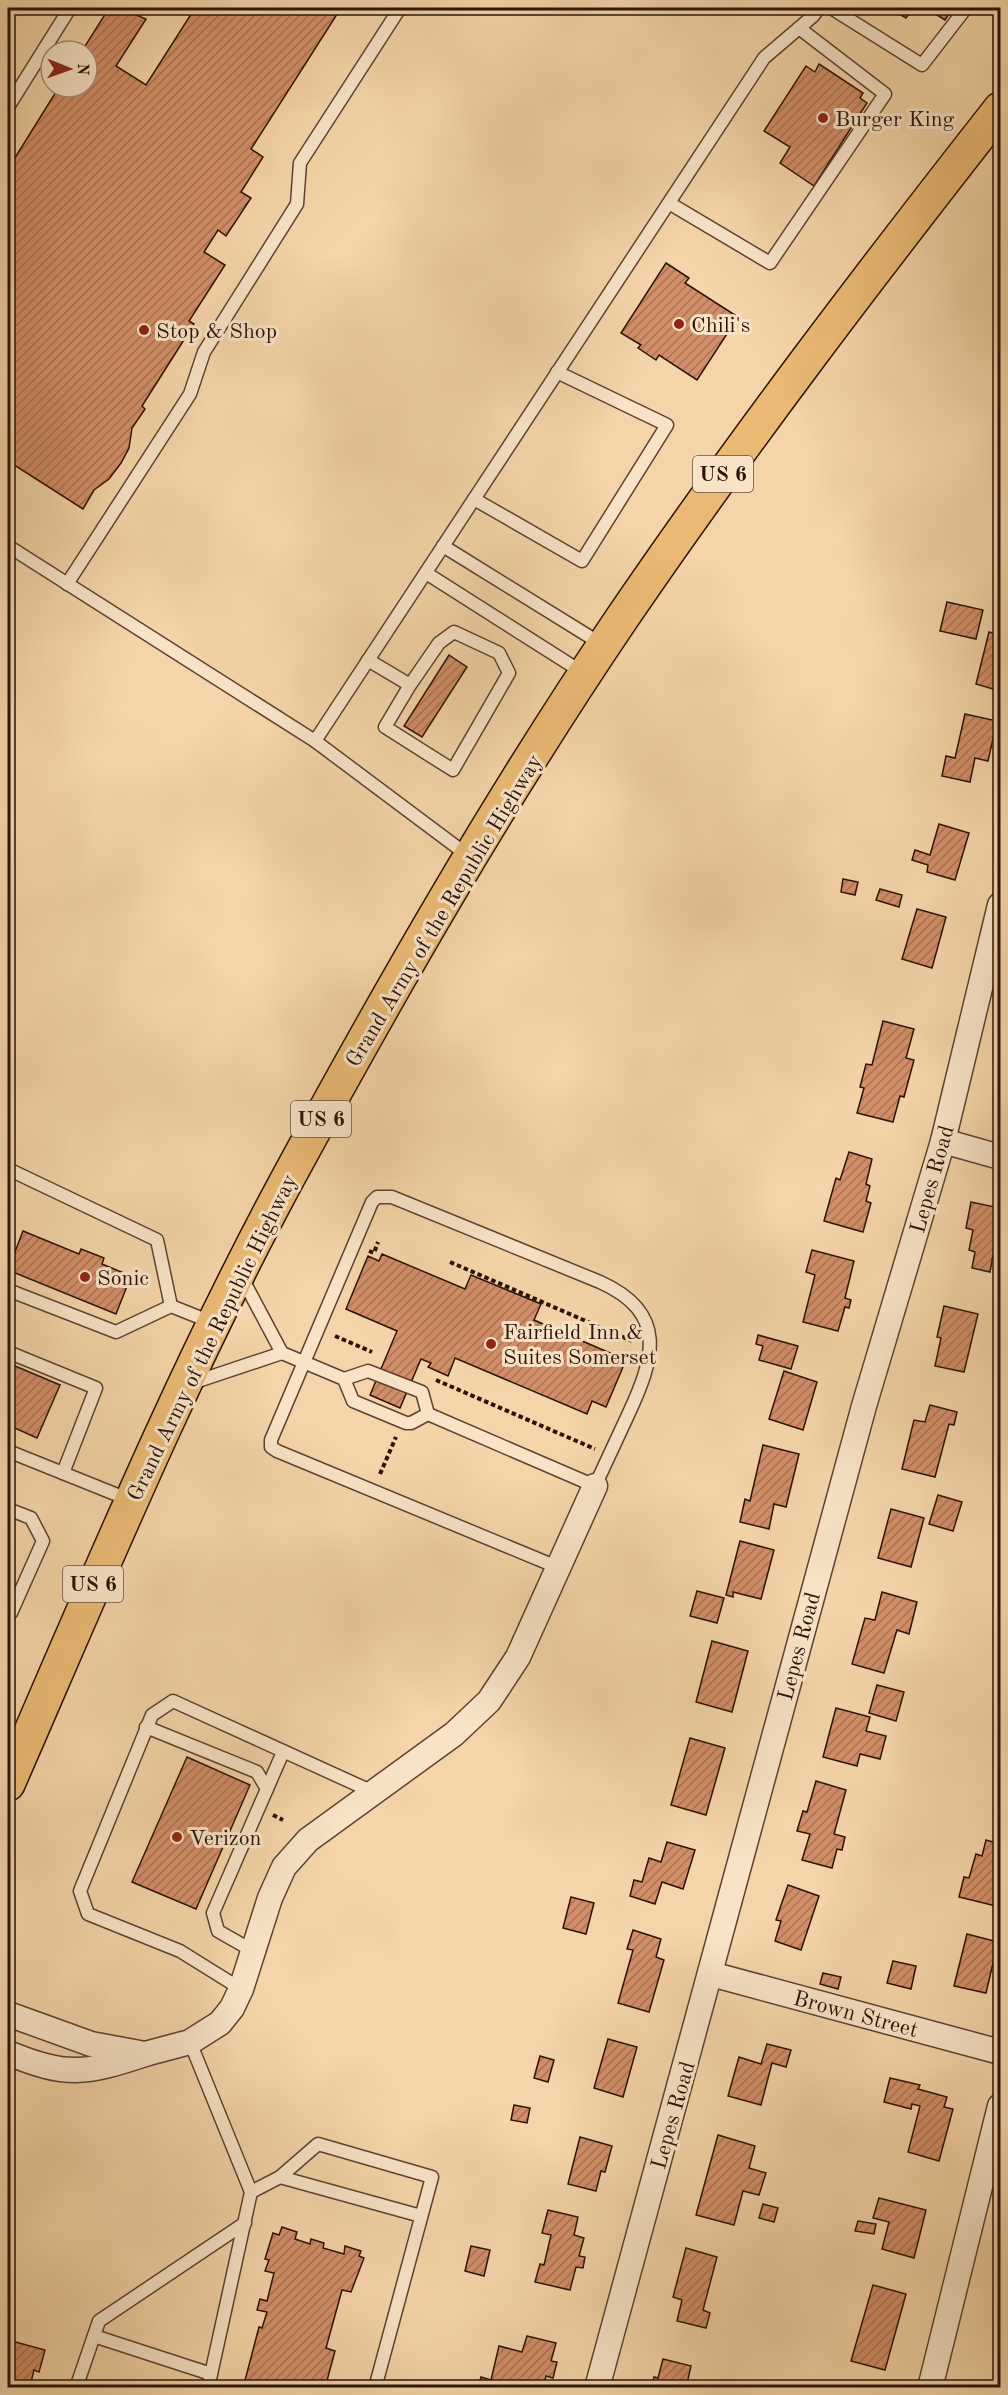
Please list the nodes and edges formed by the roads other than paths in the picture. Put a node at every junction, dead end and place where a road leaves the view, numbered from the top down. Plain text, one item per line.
1 (70, 8) edge
2 (400, 8) edge
3 (819, 8) edge
4 (831, 8) edge
5 (966, 8) edge
6 (799, 28) junction
7 (8, 107) edge
8 (1000, 109) edge
9 (669, 203) junction
10 (557, 372) junction
11 (474, 499) junction
12 (8, 546) edge
13 (443, 546) junction
14 (426, 573) junction
15 (67, 584) junction
16 (604, 646) junction
17 (368, 660) junction
18 (586, 675) junction
19 (410, 685) junction
20 (315, 741) junction
21 (470, 857) junction
22 (1000, 905) edge
23 (943, 1141) junction
24 (1000, 1157) edge
25 (8, 1169) edge
26 (239, 1272) junction
27 (8, 1290) edge
28 (171, 1306) junction
29 (214, 1323) junction
30 (8, 1352) edge
31 (282, 1353) junction
32 (304, 1362) junction
33 (344, 1379) junction
34 (183, 1386) junction
35 (428, 1414) junction
36 (8, 1451) edge
37 (63, 1473) junction
38 (596, 1486) junction
39 (131, 1500) junction
40 (8, 1509) edge
41 (557, 1567) junction
42 (8, 1612) edge
43 (146, 1727) junction
44 (283, 1752) junction
45 (8, 1784) edge
46 (267, 1789) junction
47 (373, 1792) junction
48 (253, 1950) junction
49 (711, 1974) junction
50 (241, 1989) junction
51 (8, 2014) edge
52 (190, 2042) junction
53 (1000, 2052) edge
54 (8, 2053) edge
55 (145, 2054) junction
56 (1000, 2106) edge
57 (280, 2177) junction
58 (251, 2192) junction
59 (421, 2217) junction
60 (245, 2223) junction
61 (94, 2336) junction
62 (211, 2374) junction
63 (76, 2388) edge
64 (208, 2388) edge
65 (375, 2388) edge
66 (597, 2388) edge
67 (930, 2388) edge

1 - 7 lane
2 - 15 lane
3 - 6 lane
4 - 5 lane
6 - 9 lane
6 - 9 lane
8 - 16 main road, Grand Army of the Republic Highway / US 6
9 - 10 lane
10 - 11 lane
10 - 11 lane
11 - 13 lane
12 - 15 lane
13 - 14 lane
13 - 16 lane
14 - 17 lane
14 - 18 lane
15 - 20 lane
16 - 18 main road, Grand Army of the Republic Highway / US 6
17 - 19 lane
17 - 20 lane
18 - 21 main road, Grand Army of the Republic Highway / US 6
19 - 19 lane
20 - 21 lane
21 - 26 main road, Grand Army of the Republic Highway / US 6
22 - 23 street, Lepes Road
23 - 24 street
23 - 49 street, Lepes Road
25 - 28 lane
26 - 29 main road, Grand Army of the Republic Highway / US 6
26 - 31 lane
27 - 28 lane
28 - 29 lane
29 - 34 main road, Grand Army of the Republic Highway / US 6
30 - 37 lane
31 - 32 lane
31 - 34 lane
32 - 33 lane
32 - 38 lane
32 - 41 lane
33 - 35 lane
33 - 35 lane
34 - 39 main road, Grand Army of the Republic Highway / US 6
35 - 38 lane
36 - 37 lane
37 - 39 lane
38 - 41 street
39 - 45 main road, Grand Army of the Republic Highway / US 6
40 - 42 lane
41 - 47 street
43 - 44 lane
43 - 46 lane
43 - 50 lane
44 - 46 lane
44 - 47 lane
46 - 48 lane
47 - 48 street
48 - 50 street
49 - 53 street, Brown Street
49 - 66 street, Lepes Road
50 - 52 street
51 - 55 street
52 - 55 street
52 - 58 lane
54 - 55 street
56 - 67 street
57 - 58 lane
57 - 59 lane
57 - 59 lane
58 - 60 lane
59 - 65 lane
60 - 61 lane
60 - 62 lane
61 - 62 lane
61 - 63 lane
62 - 64 lane

